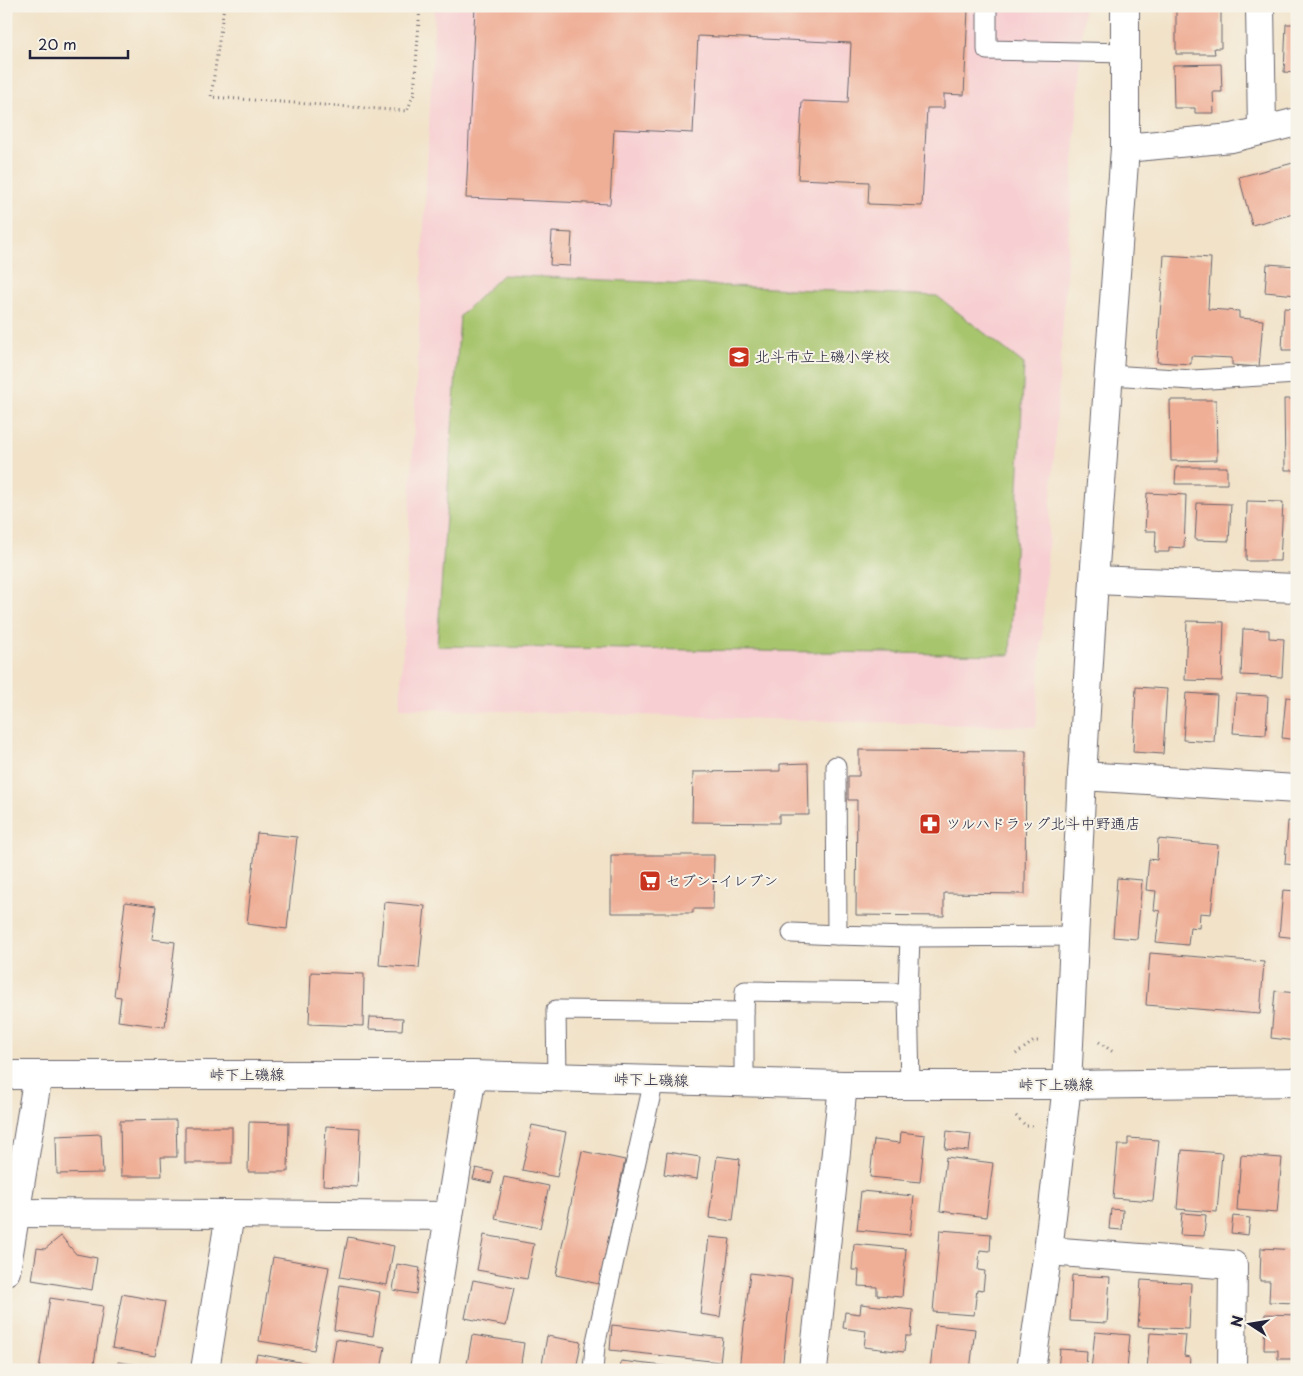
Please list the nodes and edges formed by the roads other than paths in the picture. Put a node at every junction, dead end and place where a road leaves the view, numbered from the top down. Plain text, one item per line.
1 (987, 6) edge
2 (1125, 6) edge
3 (1260, 6) edge
4 (1126, 53) junction
5 (1297, 122) edge
6 (1262, 130) junction
7 (1125, 148) junction
8 (1297, 374) edge
9 (1109, 375) junction
10 (1094, 580) junction
11 (1297, 588) edge
12 (836, 766) dead end
13 (1082, 776) junction
14 (1297, 789) edge
15 (792, 933) dead end
16 (837, 935) junction
17 (1074, 936) junction
18 (910, 937) junction
19 (908, 993) junction
20 (744, 1012) junction
21 (6, 1075) edge
22 (38, 1075) junction
23 (472, 1075) junction
24 (557, 1078) junction
25 (654, 1080) junction
26 (744, 1082) junction
27 (1297, 1082) edge
28 (843, 1085) junction
29 (910, 1085) junction
30 (1067, 1085) junction
31 (16, 1213) junction
32 (230, 1214) junction
33 (450, 1216) junction
34 (1048, 1251) junction
35 (6, 1271) edge
36 (204, 1370) edge
37 (424, 1370) edge
38 (593, 1370) edge
39 (813, 1370) edge
40 (1031, 1370) edge
41 (1232, 1370) edge

1 - 4 lane
2 - 4 street
3 - 6 street
4 - 7 street
5 - 6 street
6 - 7 street
7 - 9 street
8 - 9 lane
9 - 10 street
10 - 11 street
10 - 13 street
12 - 16 lane
13 - 14 street
13 - 17 street
15 - 16 lane
16 - 18 lane
17 - 18 lane
17 - 30 street
18 - 19 lane
19 - 20 lane
19 - 29 lane
20 - 24 lane
20 - 26 lane
21 - 22 street, 峠下上磯線
22 - 23 street, 峠下上磯線
22 - 31 street
23 - 24 street, 峠下上磯線
23 - 33 street
24 - 25 street, 峠下上磯線
25 - 26 street, 峠下上磯線
25 - 38 lane
26 - 28 street, 峠下上磯線
27 - 30 street, 峠下上磯線
28 - 29 street, 峠下上磯線
28 - 39 street
29 - 30 street, 峠下上磯線
30 - 34 street
31 - 32 street
31 - 35 street
32 - 33 street
32 - 36 street
33 - 37 street
34 - 40 street
34 - 41 street

